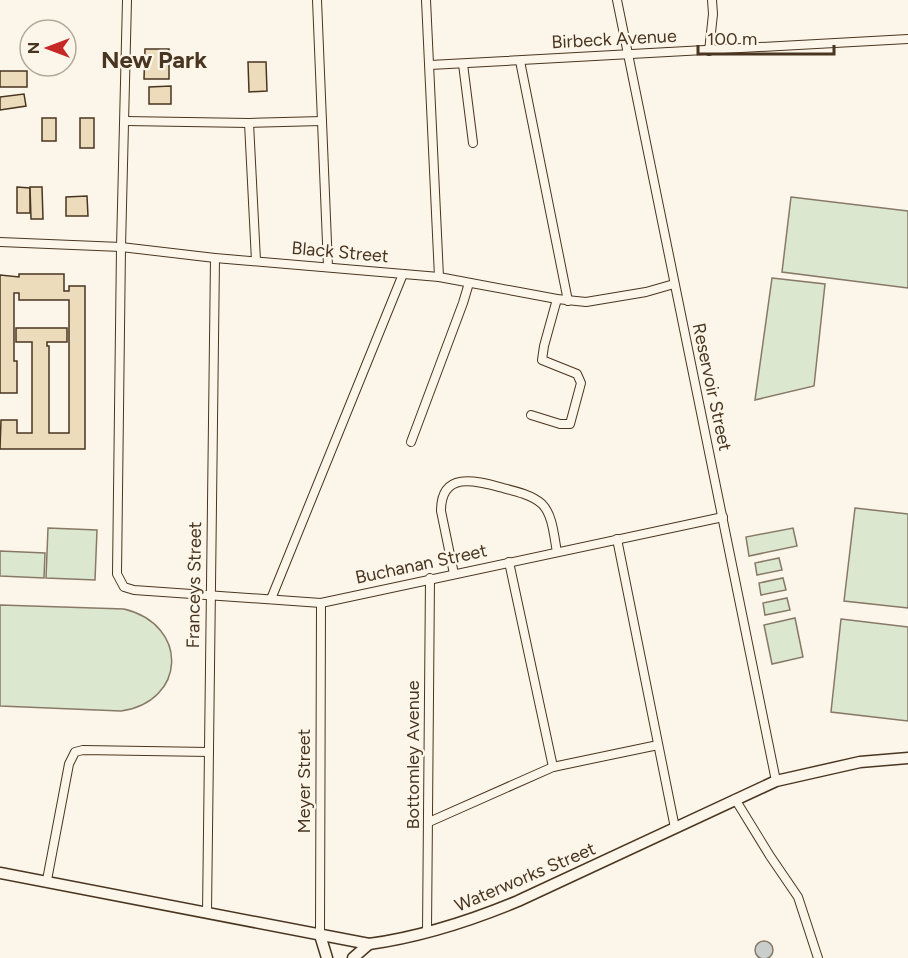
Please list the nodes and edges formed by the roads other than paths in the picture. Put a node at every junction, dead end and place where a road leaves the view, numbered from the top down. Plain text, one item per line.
1 (127, 0) edge
2 (317, 0) edge
3 (426, 0) edge
4 (617, 0) edge
5 (712, 0) edge
6 (908, 39) edge
7 (709, 51) junction
8 (629, 55) junction
9 (520, 61) junction
10 (463, 64) junction
11 (430, 65) junction
12 (125, 121) junction
13 (322, 121) junction
14 (249, 123) junction
15 (473, 143) dead end
16 (0, 242) edge
17 (121, 248) junction
18 (215, 258) junction
19 (256, 261) junction
20 (328, 267) junction
21 (403, 274) junction
22 (439, 277) junction
23 (469, 283) junction
24 (674, 284) junction
25 (557, 299) junction
26 (568, 301) junction
27 (531, 415) dead end
28 (411, 442) dead end
29 (723, 517) junction
30 (617, 539) junction
31 (557, 552) junction
32 (509, 562) junction
33 (454, 574) junction
34 (430, 578) junction
35 (210, 595) junction
36 (271, 599) junction
37 (321, 603) junction
38 (658, 745) junction
39 (209, 752) junction
40 (908, 758) edge
41 (553, 767) junction
42 (776, 781) junction
43 (735, 799) junction
44 (429, 822) junction
45 (675, 828) junction
46 (0, 873) edge
47 (47, 880) junction
48 (207, 913) junction
49 (427, 932) junction
50 (320, 935) junction
51 (369, 944) junction
52 (327, 958) edge
53 (353, 958) edge
54 (818, 958) edge

1 - 12 street
2 - 13 street
3 - 11 street
4 - 8 street, Reservoir Street
5 - 7 street
6 - 7 street, Birbeck Avenue
7 - 8 street, Birbeck Avenue
8 - 9 street, Birbeck Avenue
8 - 24 street, Reservoir Street
9 - 10 street, Birbeck Avenue
9 - 26 street
10 - 11 street, Birbeck Avenue
10 - 15 street
11 - 22 street
12 - 14 street
12 - 17 street
13 - 14 street
13 - 20 street
14 - 19 street
16 - 17 street, Black Street
17 - 18 street, Black Street
17 - 35 street, Buchanan Street
18 - 19 street, Black Street
18 - 35 street, Franceys Street
19 - 20 street, Black Street
20 - 21 street, Black Street
21 - 22 street, Black Street
21 - 36 street
22 - 23 street, Black Street
23 - 25 street, Black Street
23 - 28 street
24 - 26 street, Black Street
24 - 29 street, Reservoir Street
25 - 26 street, Black Street
25 - 27 street
29 - 30 street, Buchanan Street
29 - 42 street, Reservoir Street
30 - 31 street, Buchanan Street
30 - 38 street
31 - 32 street, Buchanan Street
31 - 33 street
32 - 33 street, Buchanan Street
32 - 41 street
33 - 34 street, Buchanan Street
34 - 37 street, Buchanan Street
34 - 44 street, Bottomley Avenue
35 - 36 street, Buchanan Street
35 - 39 street, Franceys Street
36 - 37 street, Buchanan Street
37 - 50 street, Meyer Street
38 - 41 street
38 - 45 street
39 - 47 street
39 - 48 street, Franceys Street
40 - 42 street, Waterworks Street
41 - 44 street
42 - 43 street, Waterworks Street
43 - 45 street, Waterworks Street
43 - 54 street
44 - 49 street, Bottomley Avenue
45 - 49 street, Waterworks Street
46 - 47 street, Waterworks Street
47 - 48 street, Waterworks Street
48 - 50 street, Waterworks Street
49 - 51 street, Waterworks Street
50 - 51 street, Waterworks Street
50 - 52 street, Meyer Street
51 - 53 street

